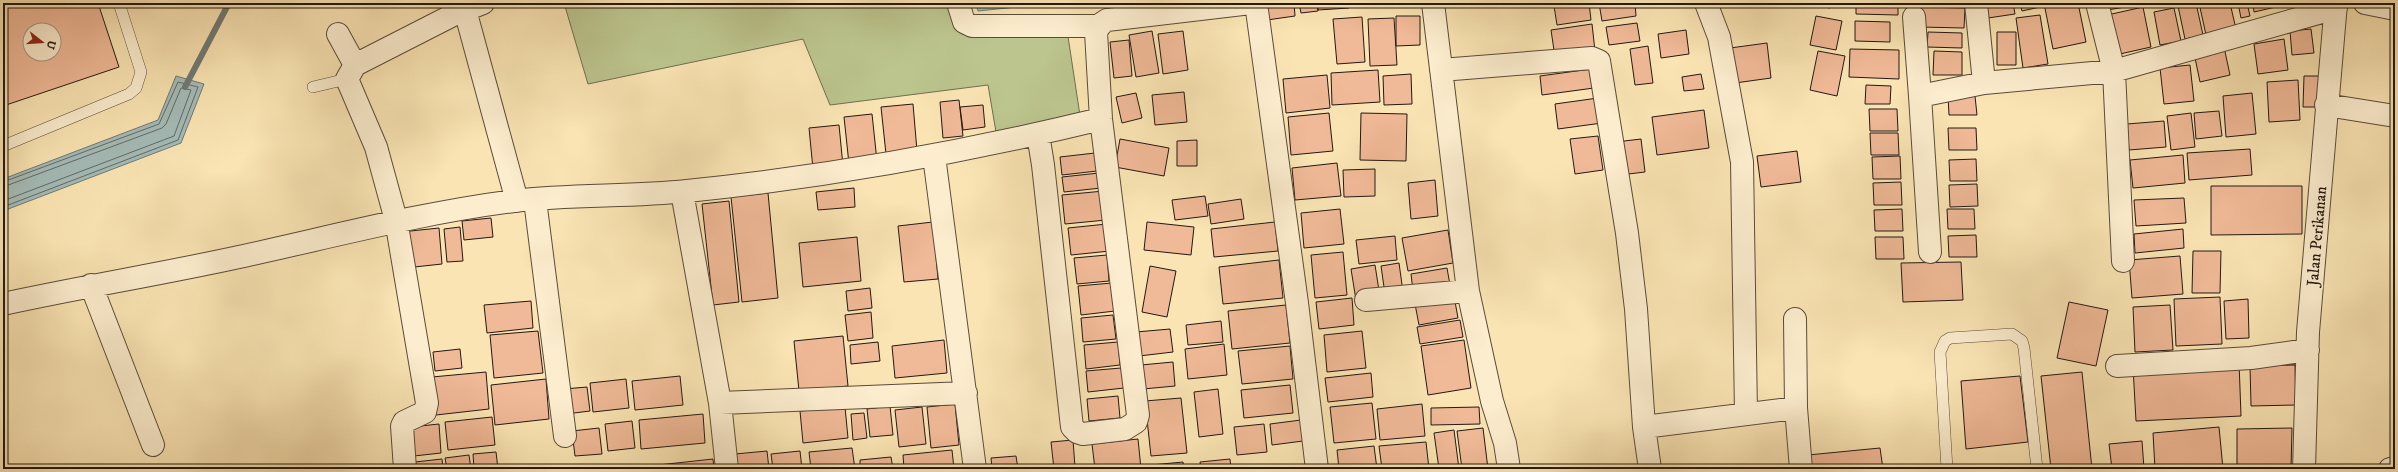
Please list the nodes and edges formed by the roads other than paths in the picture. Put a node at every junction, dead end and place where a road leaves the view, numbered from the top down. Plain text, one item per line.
1 (119, 3) edge
2 (958, 3) edge
3 (1251, 3) edge
4 (1256, 3) edge
5 (1433, 3) edge
6 (1706, 3) edge
7 (1976, 3) edge
8 (2097, 3) edge
9 (2365, 3) edge
10 (2336, 6) edge
11 (463, 8) edge
12 (2395, 9) edge
13 (1914, 17) dead end
14 (1099, 26) junction
15 (338, 34) dead end
16 (1441, 70) junction
17 (2114, 71) junction
18 (351, 72) junction
19 (1984, 83) junction
20 (313, 87) dead end
21 (1920, 96) junction
22 (2326, 104) junction
23 (2395, 116) edge
24 (1101, 119) junction
25 (1038, 134) junction
26 (3, 146) edge
27 (934, 156) junction
28 (682, 192) junction
29 (526, 200) junction
30 (396, 220) junction
31 (1930, 252) dead end
32 (2123, 261) dead end
33 (91, 285) junction
34 (1468, 291) junction
35 (1366, 300) dead end
36 (3, 304) edge
37 (1795, 319) dead end
38 (2308, 350) junction
39 (2117, 366) dead end
40 (966, 393) junction
41 (720, 403) junction
42 (1796, 408) junction
43 (1746, 414) junction
44 (1644, 427) junction
45 (565, 436) dead end
46 (153, 445) dead end
47 (2395, 468) edge
48 (405, 469) edge
49 (727, 469) edge
50 (975, 469) edge
51 (1317, 469) edge
52 (1509, 469) edge
53 (1650, 469) edge
54 (1801, 469) edge
55 (1947, 469) edge
56 (2037, 469) edge
57 (2304, 469) edge
58 (2390, 469) edge

1 - 26 lane
2 - 14 street
3 - 14 street
4 - 51 street
5 - 16 street
6 - 43 street
7 - 19 street
8 - 17 street
9 - 12 street
10 - 17 street
10 - 22 street, Jalan Perikanan
11 - 18 street
11 - 29 street
13 - 21 street
14 - 24 street
15 - 18 street
16 - 34 street
16 - 44 street
17 - 19 street
17 - 32 street
18 - 20 lane
18 - 30 street
19 - 21 street
21 - 31 street
22 - 23 street
22 - 38 street, Jalan Perikanan
24 - 25 street
24 - 25 street
25 - 27 street
27 - 28 street
27 - 40 street
28 - 29 street
28 - 41 street
29 - 30 street
29 - 45 street
30 - 33 street
30 - 48 street
33 - 36 street
33 - 46 street
34 - 35 street
34 - 52 street
37 - 42 street
38 - 39 street
38 - 57 street, Jalan Perikanan
40 - 41 street
40 - 50 street
41 - 49 street
42 - 43 street
42 - 54 street
43 - 44 street
44 - 53 street
47 - 58 street
55 - 56 lane

